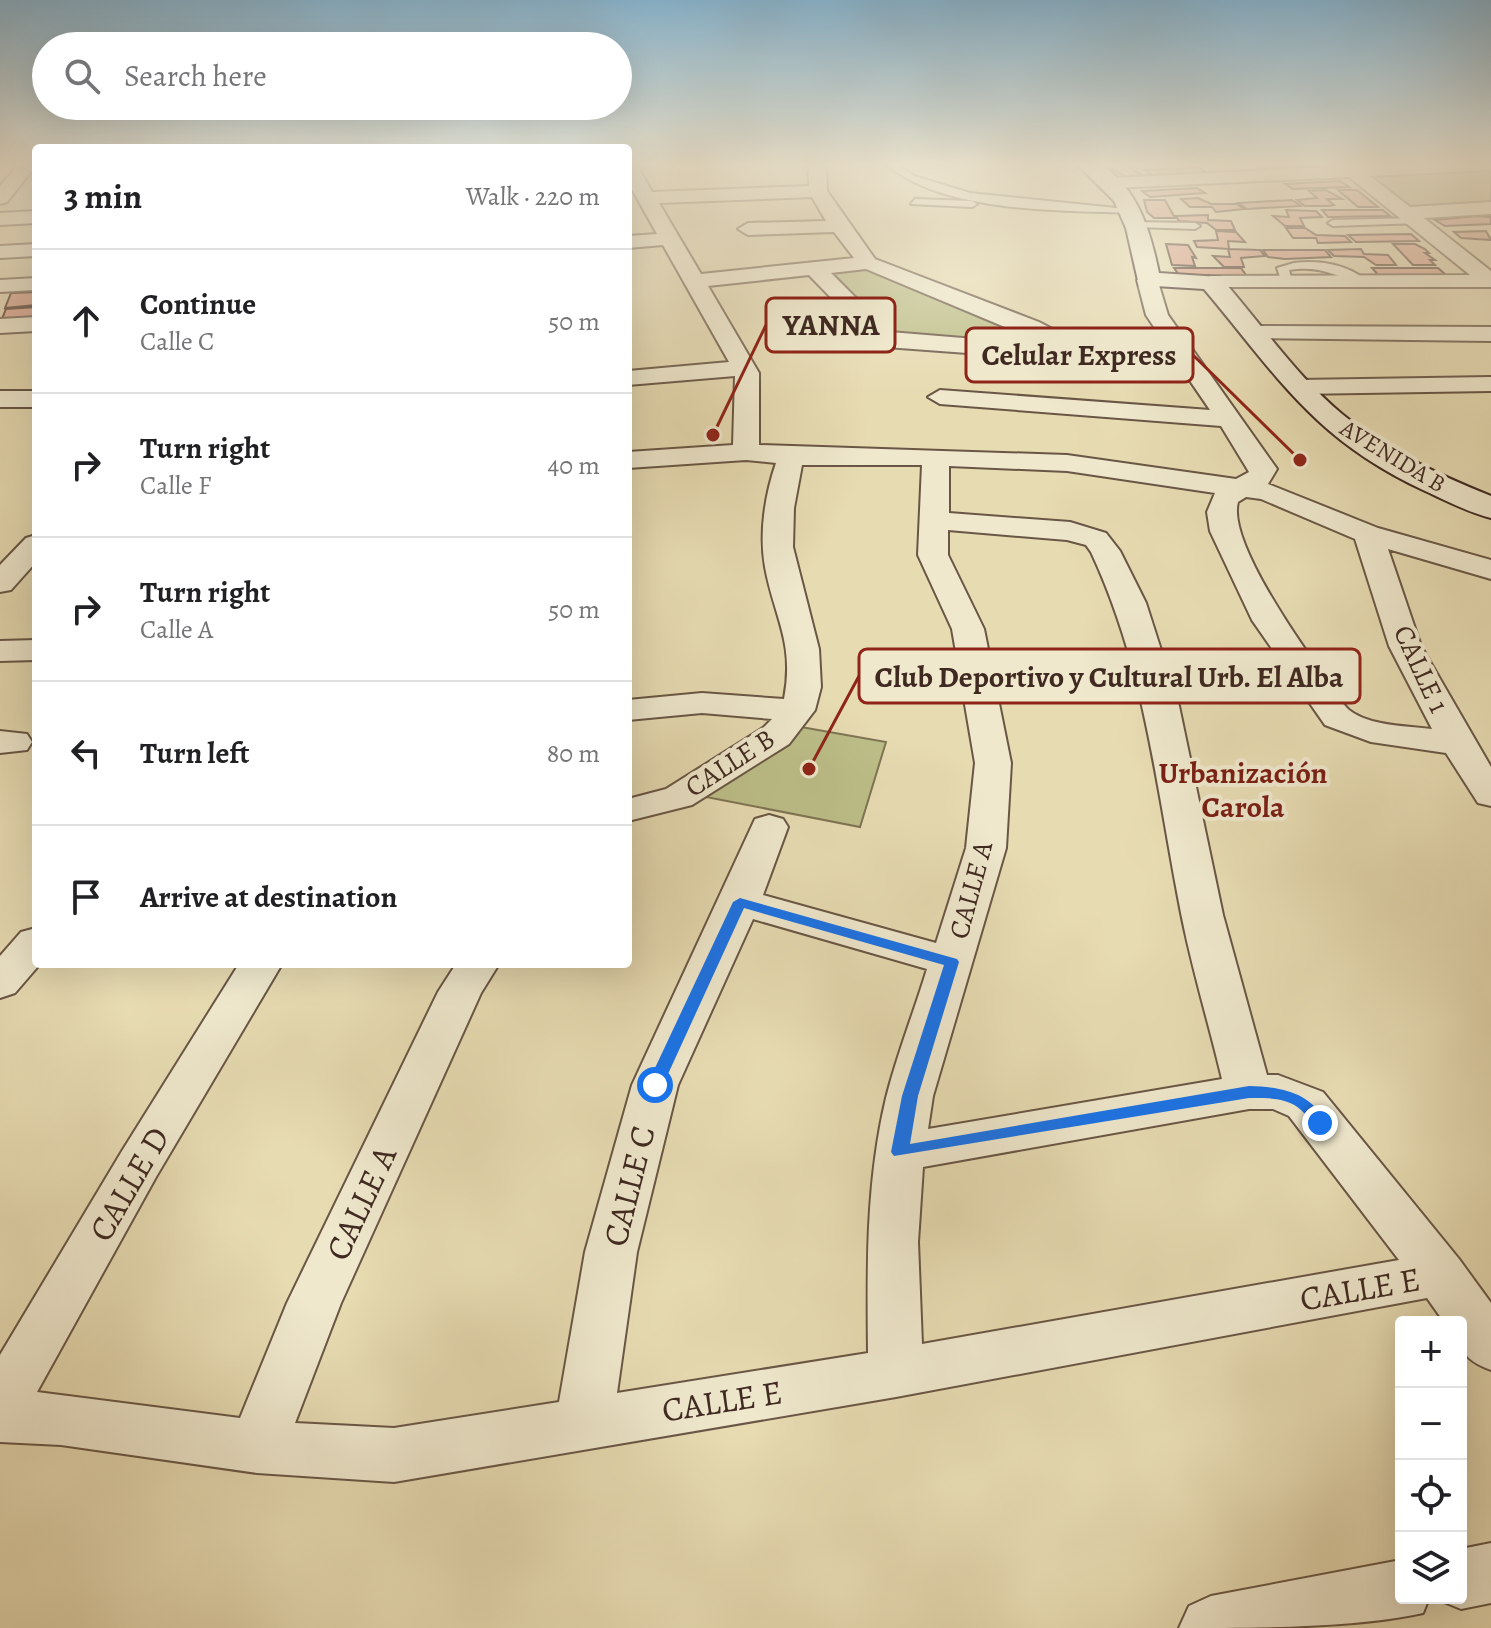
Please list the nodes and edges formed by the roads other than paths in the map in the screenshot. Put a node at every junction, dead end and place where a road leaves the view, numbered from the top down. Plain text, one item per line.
1 (654, 240) edge
2 (668, 240) edge
3 (850, 240) edge
4 (1139, 240) edge
5 (1439, 240) edge
6 (632, 242) edge
7 (32, 250) edge
8 (0, 252) edge
9 (868, 263) junction
10 (816, 270) junction
11 (1148, 280) junction
12 (692, 281) junction
13 (1491, 281) edge
14 (1211, 282) junction
15 (32, 284) edge
16 (0, 286) edge
17 (32, 324) edge
18 (0, 326) edge
19 (1256, 333) junction
20 (1491, 334) edge
21 (1084, 355) junction
22 (1190, 362) junction
23 (744, 368) junction
24 (632, 378) edge
25 (1491, 384) edge
26 (1458, 385) junction
27 (1298, 387) junction
28 (940, 397) dead end
29 (0, 399) edge
30 (32, 399) edge
31 (1491, 408) edge
32 (1227, 419) junction
33 (746, 452) junction
34 (791, 457) junction
35 (936, 457) junction
36 (632, 460) edge
37 (1238, 489) junction
38 (1491, 508) edge
39 (933, 520) junction
40 (1368, 534) junction
41 (32, 548) edge
42 (1491, 570) edge
43 (0, 583) edge
44 (32, 650) edge
45 (0, 651) edge
46 (632, 710) edge
47 (798, 710) junction
48 (1458, 744) junction
49 (1491, 795) edge
50 (632, 809) edge
51 (769, 827) dead end
52 (740, 902) junction
53 (21, 947) edge
54 (952, 962) junction
55 (259, 968) edge
56 (475, 968) edge
57 (0, 983) edge
58 (1249, 1092) junction
59 (900, 1152) junction
60 (1440, 1274) junction
61 (1491, 1346) edge
62 (896, 1373) junction
63 (0, 1406) edge
64 (0, 1416) edge
65 (584, 1424) junction
66 (257, 1447) junction
67 (1491, 1573) edge
68 (1467, 1578) edge
69 (1395, 1592) edge
70 (1211, 1628) edge

1 - 6 street
2 - 12 street
3 - 9 street
4 - 11 main road
5 - 13 street
7 - 8 street
9 - 10 street
9 - 21 street
10 - 12 street
10 - 21 street
11 - 14 main road
11 - 22 street
12 - 23 street
13 - 14 street
14 - 19 main road, AVENIDA B
15 - 16 street
17 - 18 street
19 - 20 street
19 - 27 main road, AVENIDA B
21 - 22 street
22 - 32 street
23 - 24 street
23 - 33 street
25 - 26 street
26 - 27 street
26 - 31 street
27 - 38 main road, AVENIDA B
28 - 32 street
29 - 30 street
32 - 37 street
33 - 34 street
33 - 36 street
34 - 35 street
34 - 47 street
35 - 37 street
35 - 39 street, CALLE A
37 - 40 street
37 - 48 street
39 - 54 street, CALLE A
39 - 58 street
40 - 42 street
40 - 48 street, CALLE 1
41 - 43 street
44 - 45 street
46 - 47 street, CALLE B
47 - 50 street, CALLE B
48 - 49 street, CALLE 1
51 - 52 street, CALLE C
52 - 54 street
52 - 65 street, CALLE C
53 - 57 street
54 - 59 street, CALLE A
55 - 63 street, CALLE D
56 - 66 street, CALLE A
58 - 59 street
58 - 60 street
59 - 62 street, CALLE A
60 - 61 street
60 - 62 street, CALLE E
62 - 65 street, CALLE E
64 - 66 street, CALLE E
65 - 66 street, CALLE E
67 - 68 street
69 - 70 street

